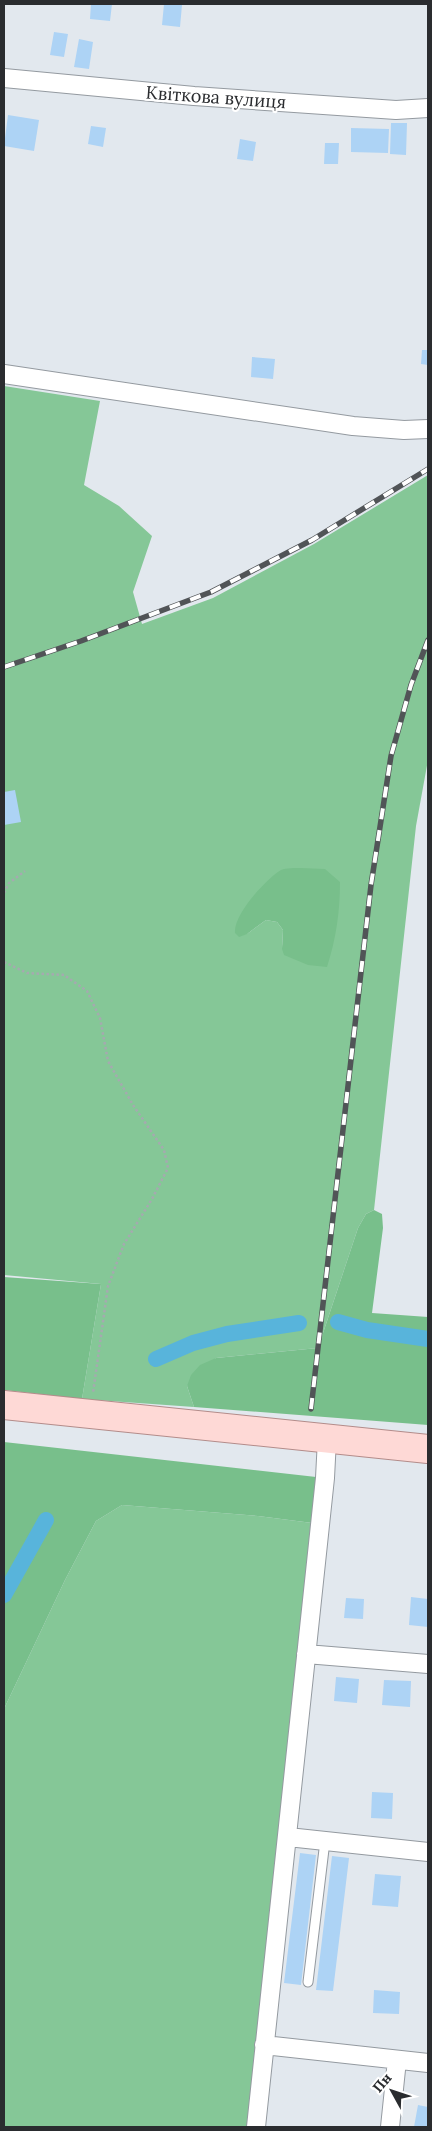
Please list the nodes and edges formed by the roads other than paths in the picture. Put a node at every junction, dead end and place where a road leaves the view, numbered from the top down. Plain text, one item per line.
1 (4, 78) edge
2 (428, 108) edge
3 (4, 374) edge
4 (428, 429) edge
5 (4, 1405) edge
6 (327, 1439) junction
7 (428, 1449) edge
8 (306, 1654) junction
9 (428, 1664) edge
10 (288, 1837) junction
11 (325, 1841) junction
12 (428, 1852) edge
13 (308, 1982) dead end
14 (264, 2045) junction
15 (397, 2060) junction
16 (428, 2063) edge
17 (256, 2127) edge
18 (390, 2127) edge

1 - 2 street, Квіткова вулиця
3 - 4 street
5 - 6 main road
6 - 7 main road
6 - 8 street
8 - 9 street
8 - 10 street
10 - 11 street
10 - 14 street
11 - 12 street
11 - 13 lane
14 - 15 street
14 - 17 street
15 - 16 street
15 - 18 street

